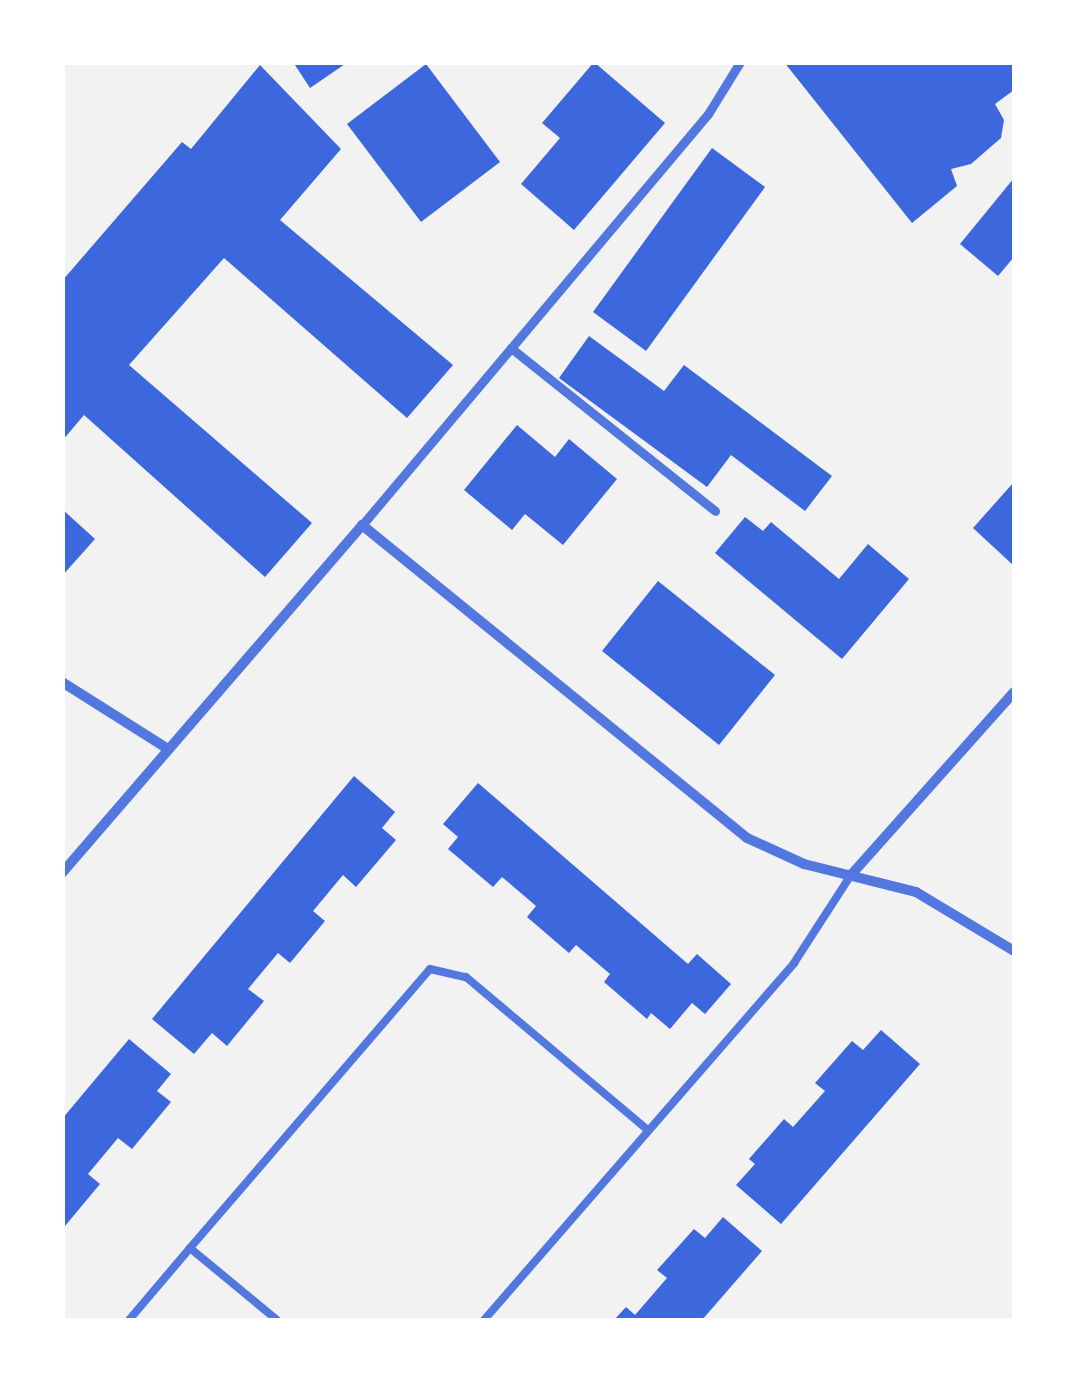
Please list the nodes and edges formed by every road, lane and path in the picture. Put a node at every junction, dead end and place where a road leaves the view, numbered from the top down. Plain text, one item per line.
1 (740, 62) edge
2 (511, 348) junction
3 (715, 511) dead end
4 (362, 525) junction
5 (62, 682) edge
6 (1014, 692) edge
7 (168, 749) junction
8 (62, 873) edge
9 (851, 875) junction
10 (1014, 951) edge
11 (648, 1130) junction
12 (190, 1248) junction
13 (129, 1320) edge
14 (277, 1320) edge
15 (484, 1320) edge

1 - 2 street
2 - 3 street
2 - 4 street
4 - 7 street
4 - 9 street
5 - 7 street
6 - 9 street
7 - 8 street
9 - 10 street
9 - 11 lane
11 - 12 lane
11 - 15 lane
12 - 13 lane
12 - 14 lane

